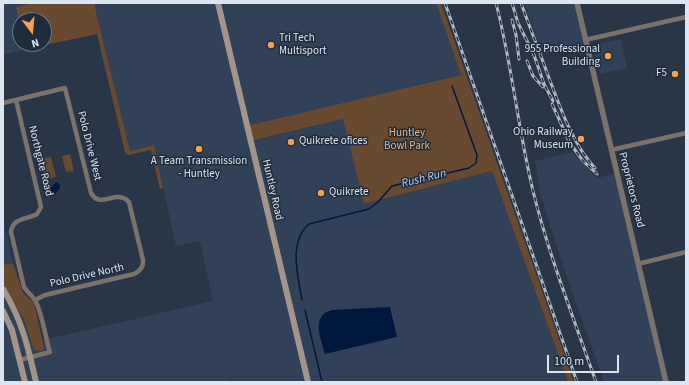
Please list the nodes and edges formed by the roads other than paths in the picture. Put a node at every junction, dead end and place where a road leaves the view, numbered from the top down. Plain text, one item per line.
1 (218, 3) edge
2 (577, 3) edge
3 (686, 16) edge
4 (585, 40) junction
5 (16, 100) junction
6 (3, 103) edge
7 (686, 133) edge
8 (611, 150) junction
9 (686, 252) edge
10 (638, 264) junction
11 (142, 269) joint
12 (3, 289) edge
13 (35, 300) junction
14 (3, 311) edge
15 (30, 358) junction
16 (20, 360) junction
17 (25, 382) edge
18 (36, 382) edge
19 (308, 382) edge
20 (666, 382) edge

1 - 19 main road, Huntley Road
2 - 4 street, Proprietors Road
3 - 4 street
4 - 8 street, Proprietors Road
5 - 6 street
5 - 11 street, Polo Drive West
5 - 13 street, Northgate Road
7 - 8 street
8 - 10 street, Proprietors Road
9 - 10 street
10 - 20 street, Proprietors Road
11 - 13 street, Polo Drive North
12 - 15 main road
13 - 15 street, Northgate Road
14 - 16 main road
15 - 16 street, Northgate Road
15 - 18 main road
16 - 17 main road

